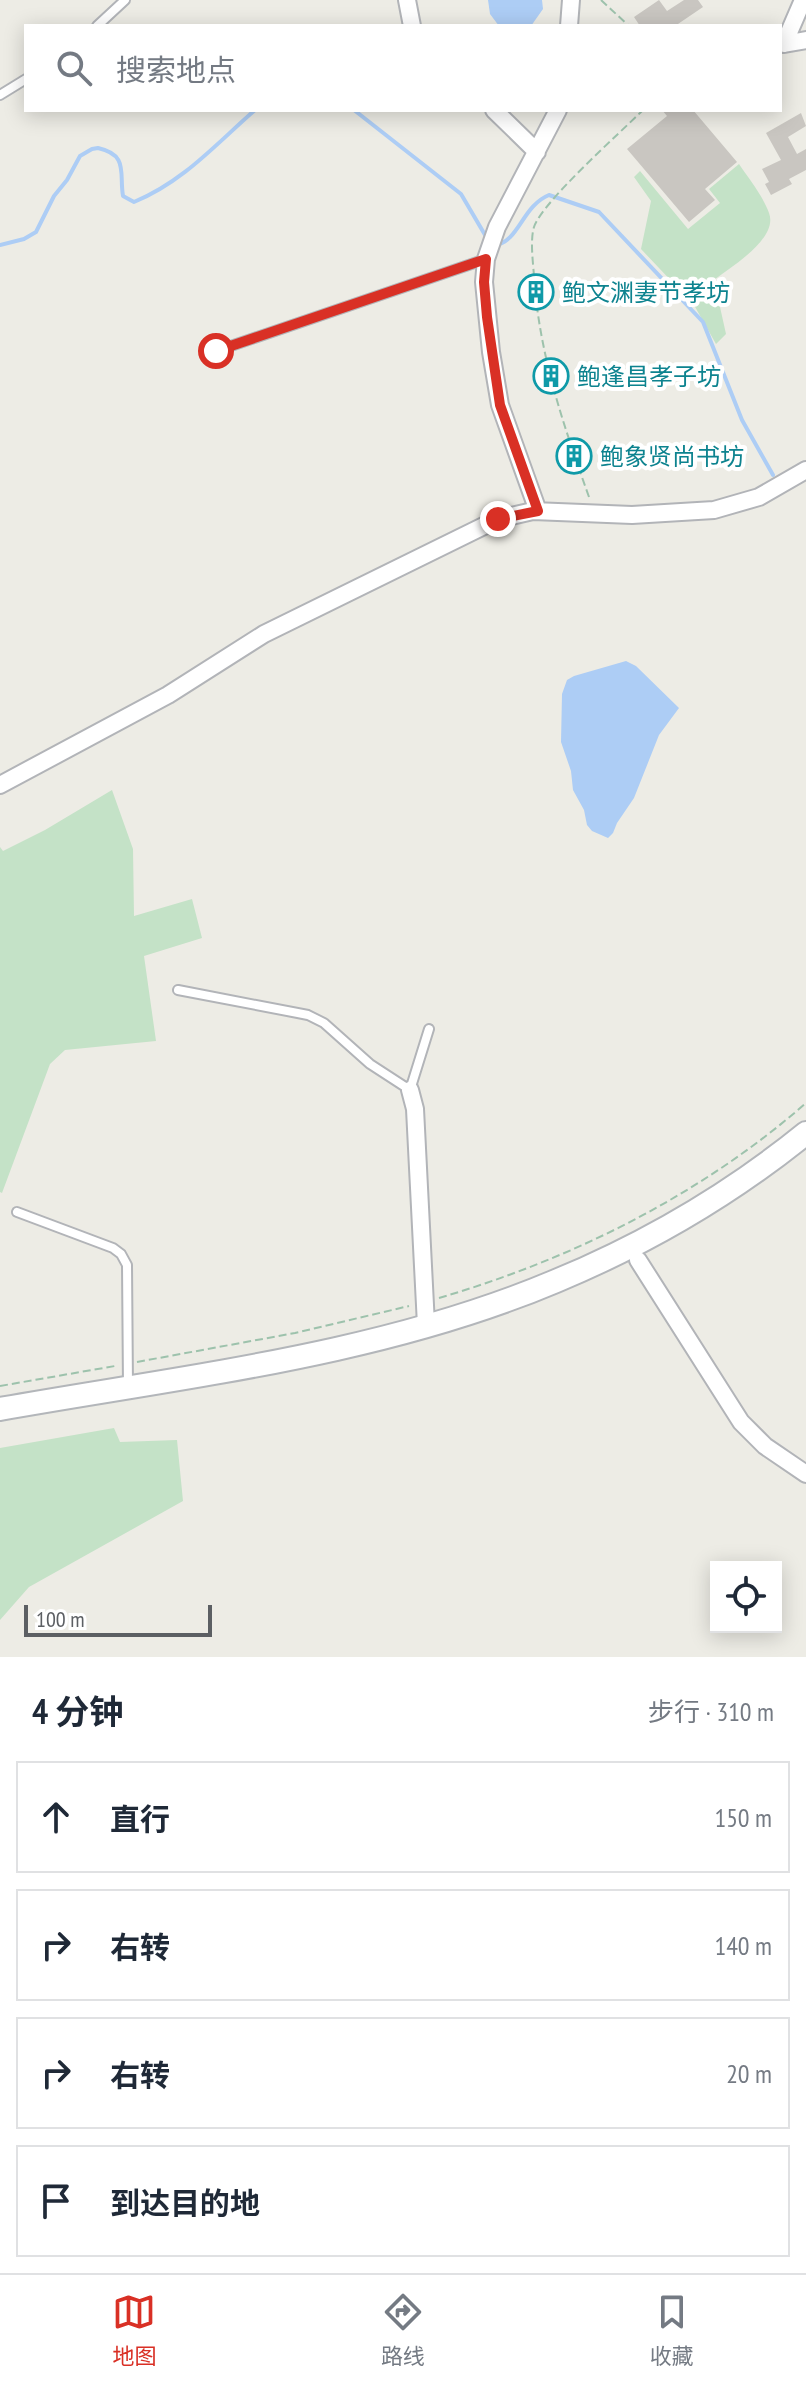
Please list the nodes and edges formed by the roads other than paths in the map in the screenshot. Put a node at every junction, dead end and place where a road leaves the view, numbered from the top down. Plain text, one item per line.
1 (125, 0) edge
2 (407, 0) edge
3 (571, 0) edge
4 (803, 0) edge
5 (99, 24) edge
6 (412, 24) edge
7 (569, 24) edge
8 (806, 40) edge
9 (782, 44) edge
10 (24, 80) edge
11 (0, 95) edge
12 (496, 112) edge
13 (557, 112) edge
14 (537, 152) junction
15 (486, 259) junction
16 (216, 351) dead end
17 (806, 470) edge
18 (538, 511) junction
19 (0, 785) edge
20 (178, 990) dead end
21 (429, 1029) dead end
22 (410, 1090) junction
23 (806, 1133) edge
24 (806, 1152) edge
25 (17, 1212) dead end
26 (638, 1260) junction
27 (426, 1325) junction
28 (128, 1386) junction
29 (0, 1409) edge
30 (0, 1424) edge
31 (806, 1474) edge

1 - 5 lane
2 - 6 street
3 - 7 street
4 - 9 street
8 - 9 street
10 - 11 lane
12 - 14 street
13 - 14 street
14 - 15 street
15 - 16 lane
15 - 18 street
17 - 18 street
18 - 19 street
20 - 22 lane
21 - 22 lane
22 - 27 street
23 - 27 main road
24 - 26 main road
25 - 28 lane
26 - 30 main road
26 - 31 street
27 - 28 main road
28 - 29 main road

